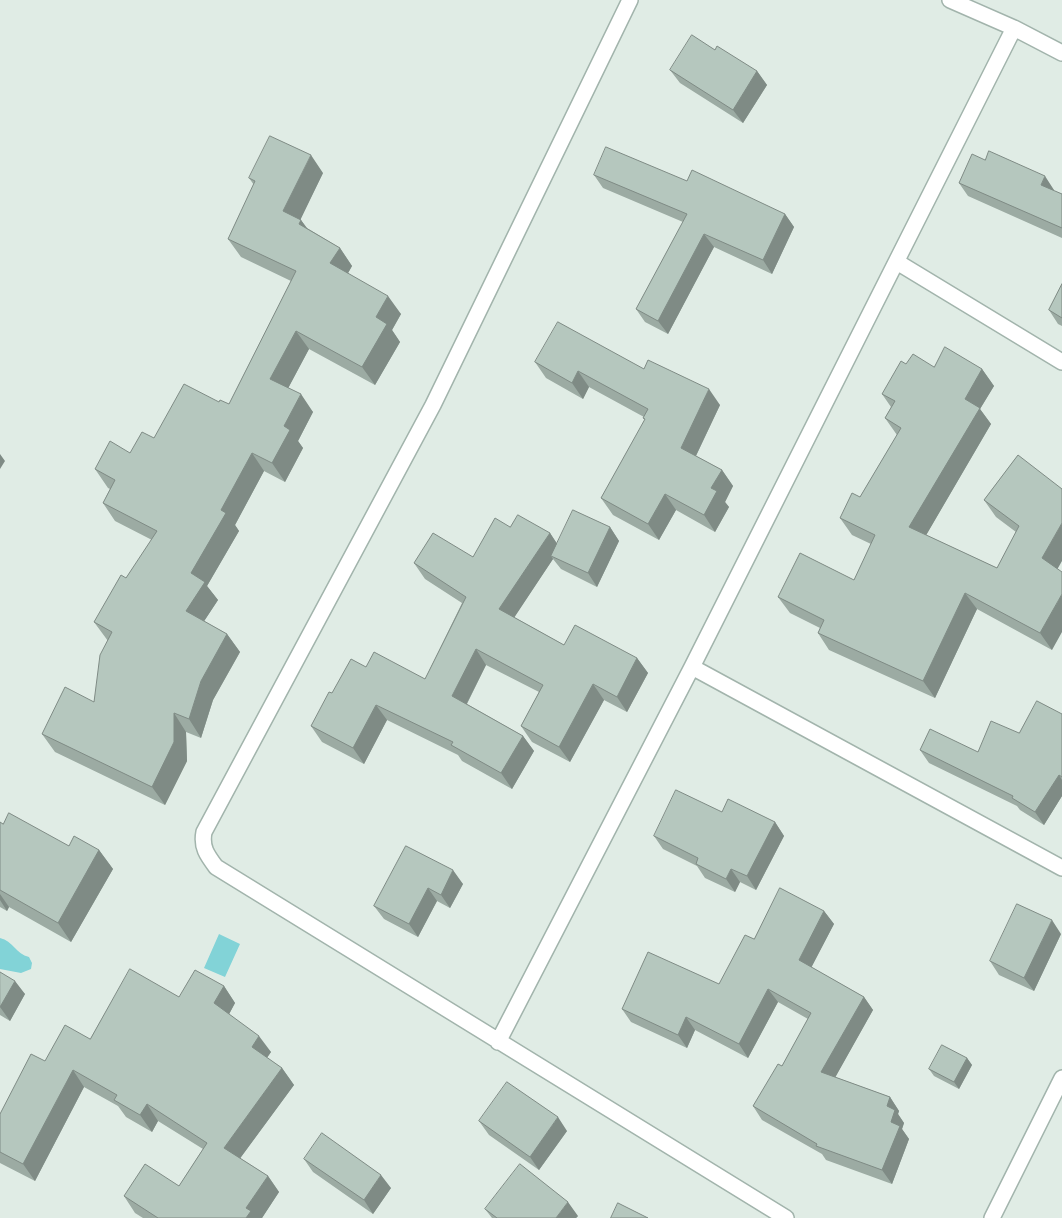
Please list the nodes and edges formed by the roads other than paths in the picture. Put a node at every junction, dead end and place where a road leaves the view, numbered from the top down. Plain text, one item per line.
1 (630, 0) edge
2 (950, 0) edge
3 (1014, 28) junction
4 (1062, 53) edge
5 (897, 262) junction
6 (1062, 362) edge
7 (692, 667) junction
8 (1062, 868) edge
9 (498, 1042) junction
10 (1062, 1078) edge
11 (786, 1218) edge
12 (992, 1218) edge

1 - 9 street
2 - 3 street
3 - 4 street
3 - 5 street
5 - 6 street
5 - 7 street
7 - 8 street
7 - 9 street
9 - 11 street
10 - 12 street

